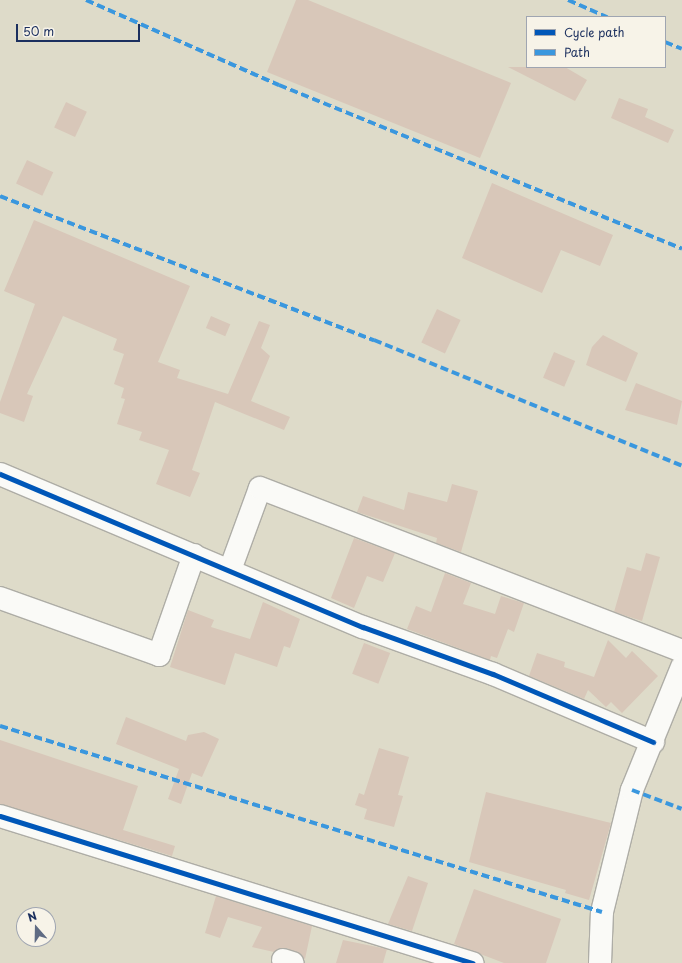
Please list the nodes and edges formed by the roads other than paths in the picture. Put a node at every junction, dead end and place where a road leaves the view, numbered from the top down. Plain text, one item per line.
1 (0, 474) edge
2 (194, 555) junction
3 (230, 570) junction
4 (0, 598) edge
5 (682, 651) edge
6 (682, 667) edge
7 (653, 742) junction
8 (0, 816) edge
9 (473, 963) edge
10 (600, 963) edge

1 - 2 street
2 - 3 street
2 - 4 street
3 - 5 street
3 - 7 street
6 - 7 street
7 - 10 street
8 - 9 street

